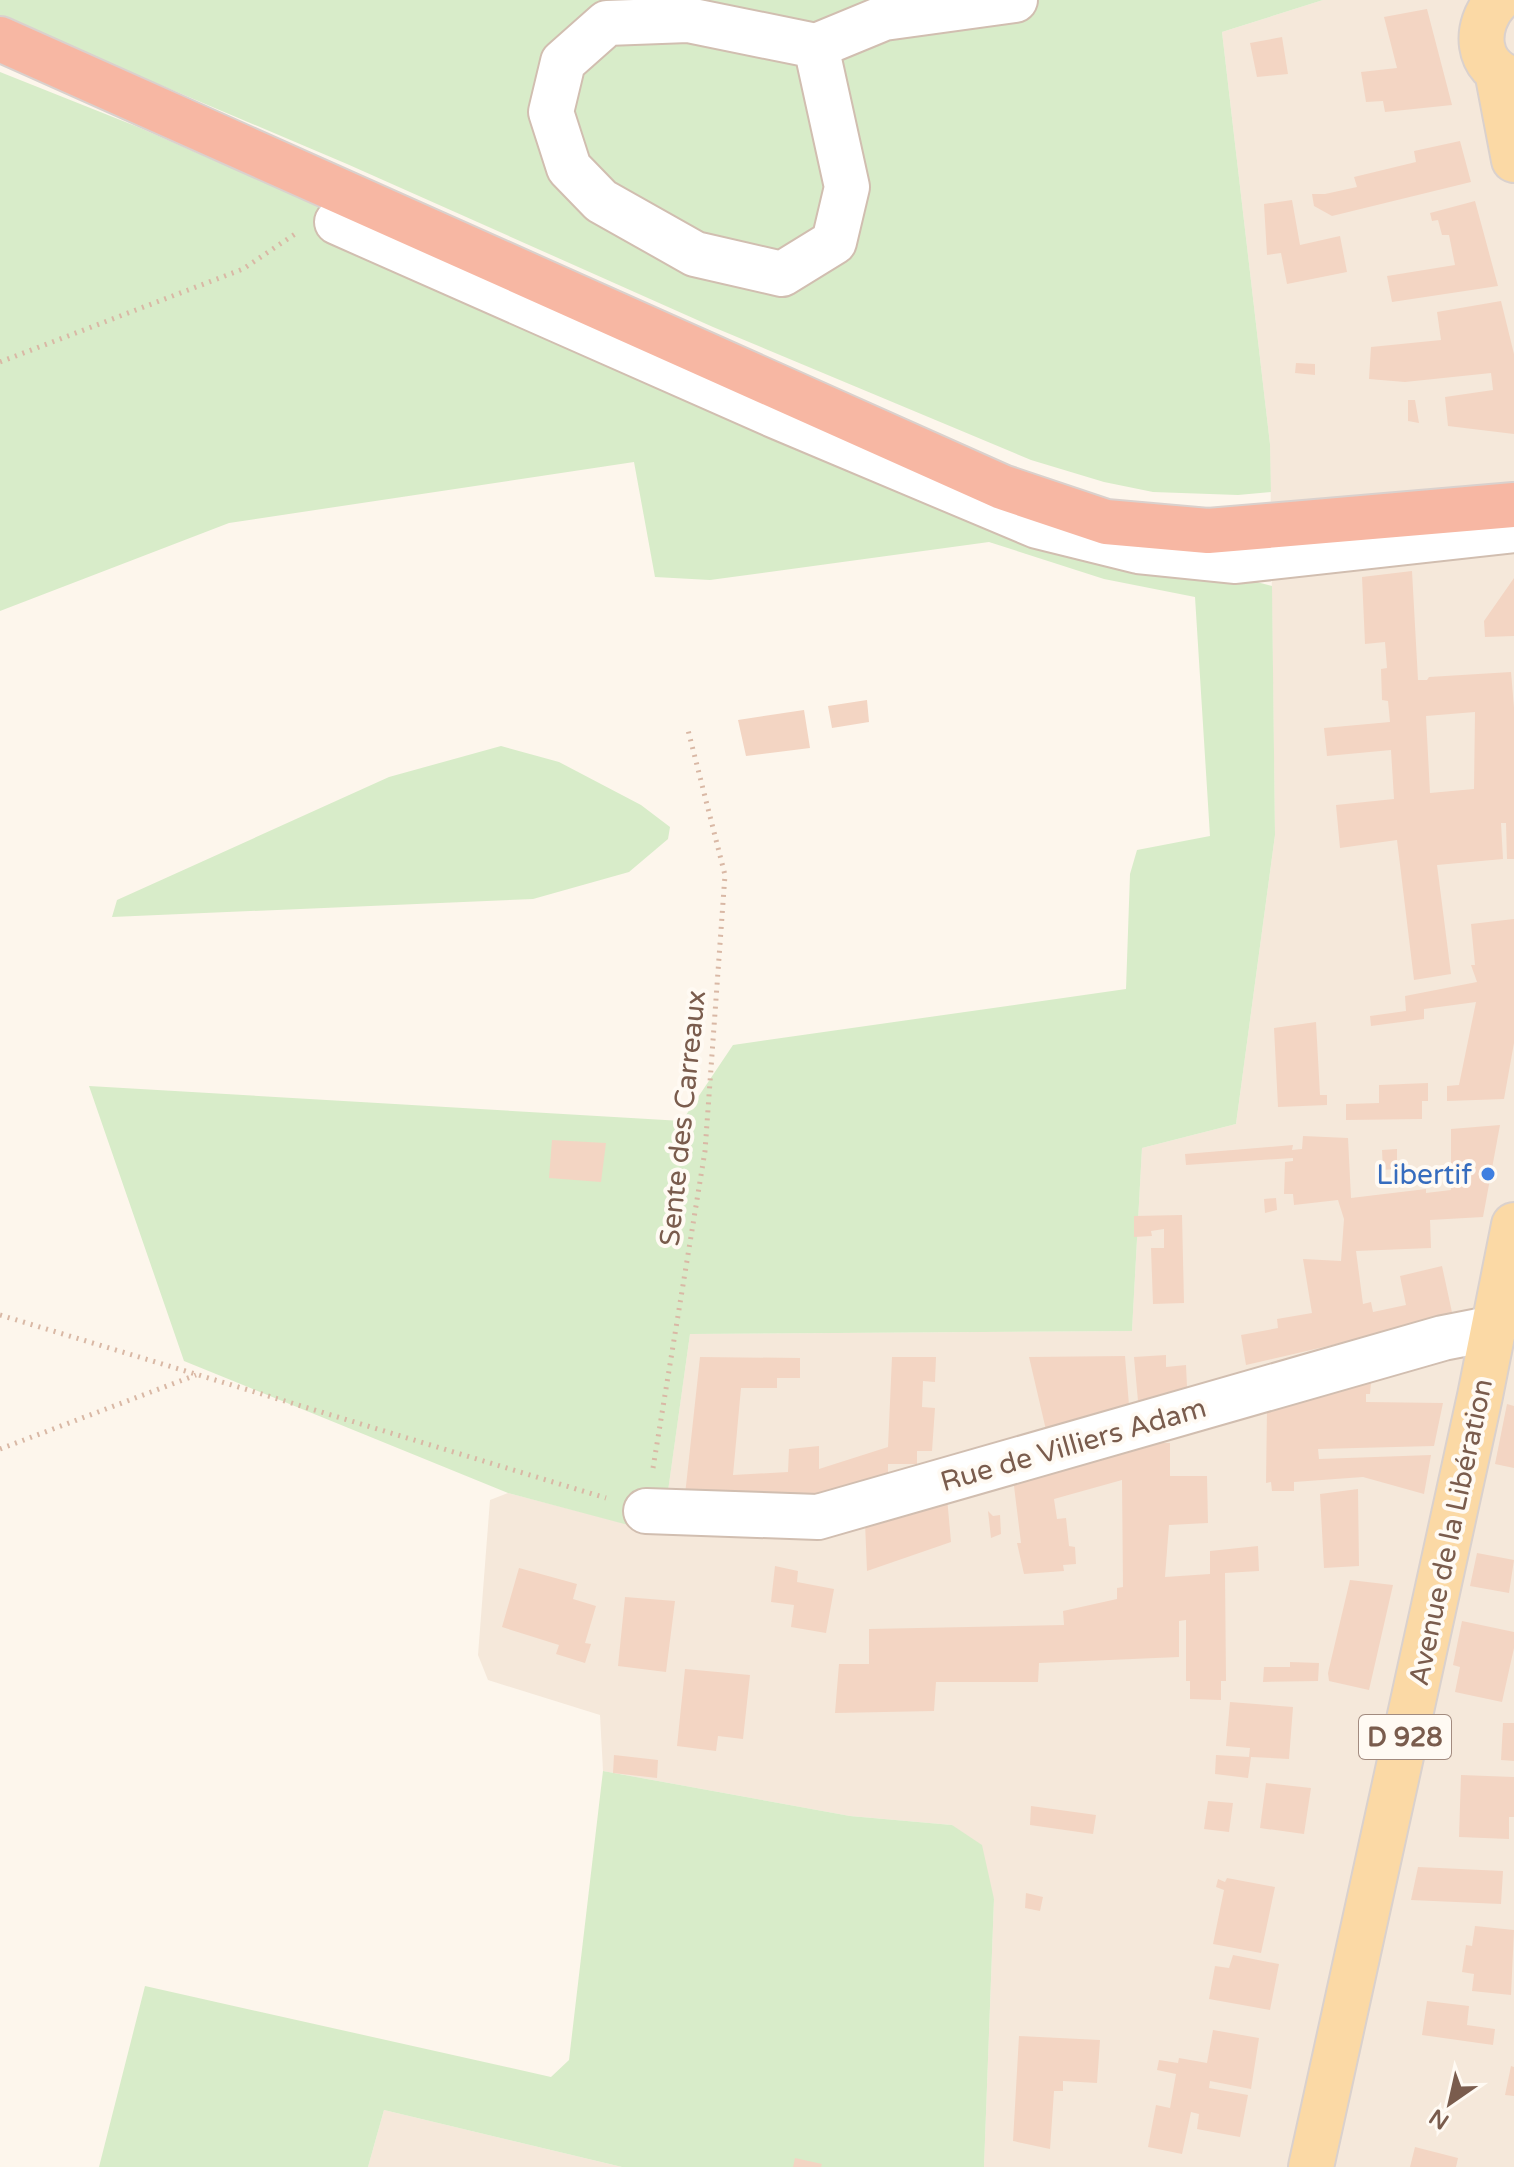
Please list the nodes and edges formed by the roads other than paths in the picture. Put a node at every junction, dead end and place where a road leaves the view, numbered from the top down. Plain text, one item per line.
1 (1015, 0) edge
2 (1486, 7) edge
3 (0, 39) edge
4 (816, 46) junction
5 (1506, 75) edge
6 (1514, 160) edge
7 (337, 222) road end
8 (1514, 505) edge
9 (1514, 530) edge
10 (1514, 1225) edge
11 (1502, 1313) edge
12 (646, 1511) road end
13 (1311, 2167) edge

1 - 4 street
2 - 5 main road
3 - 8 highway
4 - 4 street
5 - 6 main road
7 - 9 street
10 - 11 main road, Avenue de la Libération / D 928
11 - 12 street, Rue de Villiers Adam
11 - 13 main road, Avenue de la Libération / D 928

